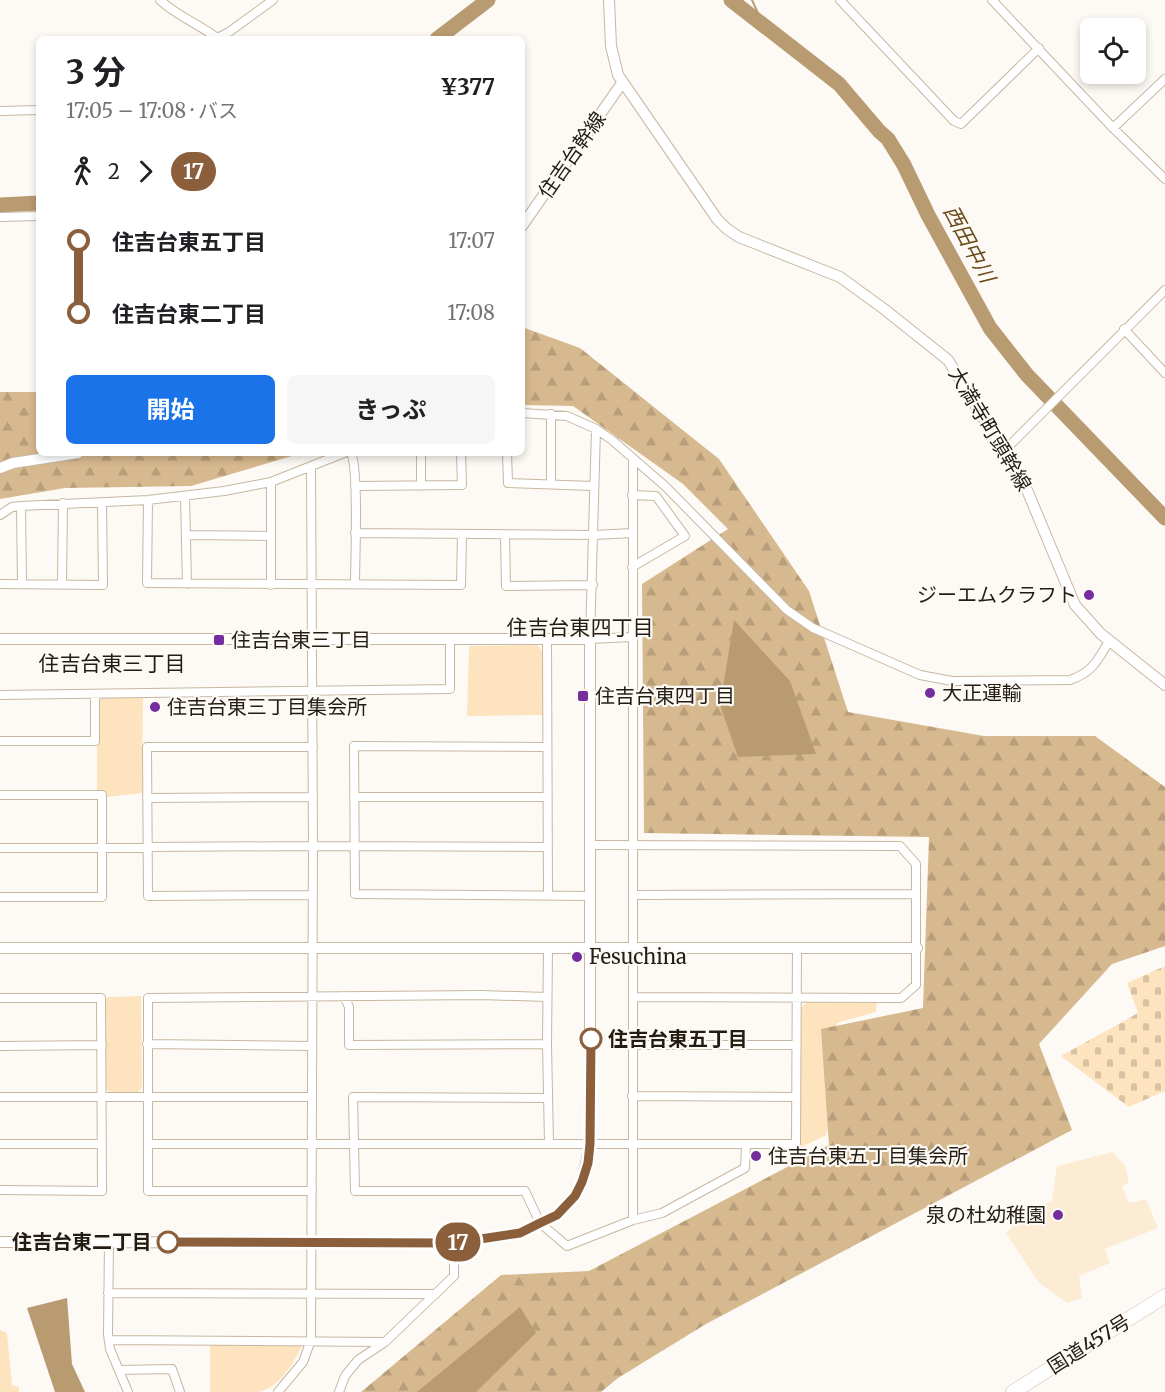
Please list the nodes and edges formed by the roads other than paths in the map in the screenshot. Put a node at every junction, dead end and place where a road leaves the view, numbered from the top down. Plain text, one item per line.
1 (160, 0) edge
2 (273, 0) edge
3 (609, 0) edge
4 (840, 0) edge
5 (993, 0) edge
6 (214, 36) edge
7 (220, 36) edge
8 (1039, 48) junction
9 (1165, 79) edge
10 (622, 83) junction
11 (36, 110) edge
12 (0, 111) edge
13 (1113, 128) junction
14 (1165, 179) edge
15 (527, 214) edge
16 (36, 216) edge
17 (0, 218) edge
18 (1165, 290) edge
19 (1124, 329) junction
20 (1165, 372) edge
21 (525, 413) edge
22 (550, 414) junction
23 (596, 429) junction
24 (1004, 451) junction
25 (58, 456) edge
26 (337, 456) edge
27 (353, 456) edge
28 (421, 456) edge
29 (461, 456) edge
30 (507, 456) edge
31 (633, 459) junction
32 (311, 467) junction
33 (0, 468) edge
34 (271, 482) junction
35 (551, 484) junction
36 (355, 486) junction
37 (422, 486) junction
38 (593, 486) junction
39 (632, 495) junction
40 (185, 496) junction
41 (148, 500) junction
42 (63, 503) junction
43 (102, 503) junction
44 (21, 506) junction
45 (0, 515) edge
46 (355, 533) junction
47 (632, 533) junction
48 (462, 535) junction
49 (505, 535) junction
50 (594, 535) junction
51 (186, 536) junction
52 (271, 536) junction
53 (632, 567) junction
54 (0, 584) edge
55 (22, 584) junction
56 (62, 584) junction
57 (187, 584) junction
58 (355, 584) junction
59 (271, 585) junction
60 (312, 585) junction
61 (593, 585) junction
62 (632, 637) junction
63 (0, 639) edge
64 (450, 639) junction
65 (547, 639) junction
66 (590, 639) junction
67 (312, 640) junction
68 (1109, 641) junction
69 (1165, 685) edge
70 (312, 692) junction
71 (95, 694) junction
72 (0, 695) edge
73 (0, 741) edge
74 (313, 747) junction
75 (547, 747) junction
76 (0, 795) edge
77 (313, 797) junction
78 (354, 797) junction
79 (547, 797) junction
80 (147, 798) junction
81 (591, 845) junction
82 (313, 846) junction
83 (355, 846) junction
84 (633, 846) junction
85 (104, 847) junction
86 (148, 847) junction
87 (547, 847) junction
88 (0, 848) edge
89 (916, 894) junction
90 (313, 895) junction
91 (548, 895) junction
92 (633, 895) junction
93 (591, 896) junction
94 (0, 897) edge
95 (313, 947) junction
96 (797, 947) junction
97 (0, 948) edge
98 (548, 948) junction
99 (591, 948) junction
100 (633, 948) junction
101 (917, 948) junction
102 (344, 996) junction
103 (312, 997) junction
104 (547, 997) junction
105 (633, 997) junction
106 (797, 997) junction
107 (0, 998) edge
108 (147, 1044) junction
109 (547, 1044) junction
110 (102, 1045) junction
111 (633, 1045) junction
112 (796, 1045) junction
113 (0, 1046) edge
114 (312, 1046) junction
115 (147, 1096) junction
116 (633, 1096) junction
117 (0, 1097) edge
118 (102, 1097) junction
119 (312, 1097) junction
120 (796, 1097) junction
121 (548, 1098) junction
122 (0, 1144) edge
123 (102, 1144) junction
124 (149, 1144) junction
125 (353, 1144) junction
126 (549, 1144) junction
127 (590, 1144) junction
128 (312, 1145) junction
129 (632, 1145) junction
130 (746, 1145) junction
131 (0, 1190) edge
132 (312, 1191) junction
133 (633, 1220) junction
134 (540, 1223) junction
135 (0, 1242) edge
136 (109, 1242) junction
137 (313, 1243) junction
138 (454, 1243) junction
139 (108, 1293) junction
140 (312, 1294) junction
141 (436, 1294) junction
142 (1165, 1296) edge
143 (109, 1340) junction
144 (311, 1340) junction
145 (385, 1342) junction
146 (119, 1370) junction
147 (128, 1392) edge
148 (180, 1392) edge
149 (278, 1392) edge
150 (339, 1392) edge
151 (1013, 1392) edge

1 - 6 street
2 - 7 street
3 - 10 street, 大満寺町頭幹線
4 - 8 street
5 - 8 street
8 - 13 street
9 - 13 street
10 - 15 street, 住吉台幹線
10 - 24 street, 大満寺町頭幹線
11 - 12 street
13 - 14 street
16 - 17 street
18 - 19 street
19 - 20 street
19 - 24 street
21 - 22 street
22 - 23 street
22 - 35 street
23 - 31 street
23 - 38 street
24 - 68 street, 大満寺町頭幹線
25 - 33 street
26 - 32 street
27 - 36 street
28 - 37 street
29 - 37 street
30 - 35 street
31 - 39 street
31 - 68 street
32 - 34 street
32 - 60 street
34 - 40 street
34 - 52 street
35 - 38 street
36 - 37 street
36 - 46 street
38 - 50 street
39 - 47 street
39 - 53 street
40 - 41 street
40 - 51 street
41 - 43 street
41 - 57 street
42 - 43 street
42 - 44 street
42 - 56 street
43 - 56 street
44 - 45 street
44 - 55 street
46 - 48 street
46 - 58 street
47 - 50 street
47 - 53 street
48 - 49 street
48 - 58 street
49 - 50 street
49 - 61 street
50 - 61 street
51 - 52 street
51 - 57 street
52 - 59 street
53 - 62 street
54 - 55 street
55 - 56 street
57 - 59 street
58 - 60 street
59 - 60 street
60 - 67 street
61 - 66 street
62 - 66 street
62 - 84 street
63 - 67 street
64 - 65 street
64 - 67 street
64 - 70 street
65 - 66 street
65 - 75 street
66 - 81 street
67 - 70 street
68 - 69 street, 大満寺町頭幹線
70 - 71 street
70 - 74 street
71 - 72 street
71 - 73 street
74 - 77 street
74 - 80 street
75 - 78 street
75 - 79 street
76 - 85 street
77 - 80 street
77 - 82 street
78 - 79 street
78 - 83 street
79 - 87 street
80 - 86 street
81 - 84 street
81 - 93 street
82 - 83 street
82 - 86 street
82 - 90 street
83 - 87 street
83 - 91 street
84 - 89 street
84 - 92 street
85 - 86 street
85 - 88 street
85 - 94 street
86 - 90 street
87 - 91 street
89 - 92 street
89 - 101 street
90 - 95 street
91 - 93 street
92 - 100 street
93 - 99 street
95 - 97 street
95 - 98 street
95 - 103 street
96 - 100 street
96 - 101 street
96 - 106 street
98 - 99 street
98 - 104 street
99 - 100 street
99 - 127 street
100 - 105 street
101 - 106 street
102 - 103 street
102 - 104 street
102 - 109 street
103 - 108 street
103 - 114 street
104 - 109 street
105 - 106 street
105 - 111 street
106 - 112 street
107 - 110 street
108 - 114 street
108 - 115 street
109 - 121 street
110 - 113 street
110 - 118 street
111 - 112 street
111 - 116 street
112 - 120 street
114 - 119 street
115 - 118 street
115 - 119 street
115 - 124 street
116 - 120 street
116 - 129 street
117 - 118 street
118 - 123 street
119 - 128 street
120 - 130 street
121 - 125 street
121 - 126 street
122 - 123 street
123 - 131 street
124 - 128 street
124 - 132 street
125 - 126 street
125 - 128 street
125 - 134 street
126 - 127 street
127 - 129 street
127 - 134 street
128 - 132 street
129 - 130 street
129 - 133 street
130 - 133 street
132 - 137 street
133 - 134 street
134 - 138 street
135 - 136 street
136 - 137 street
136 - 139 street
137 - 138 street
137 - 140 street
138 - 141 street
139 - 140 street
139 - 143 street
140 - 141 street
140 - 144 street
141 - 145 street
142 - 151 highway, 国道457号
143 - 144 street
143 - 146 street
144 - 145 street
144 - 149 street
145 - 150 street
146 - 147 street
146 - 148 street

